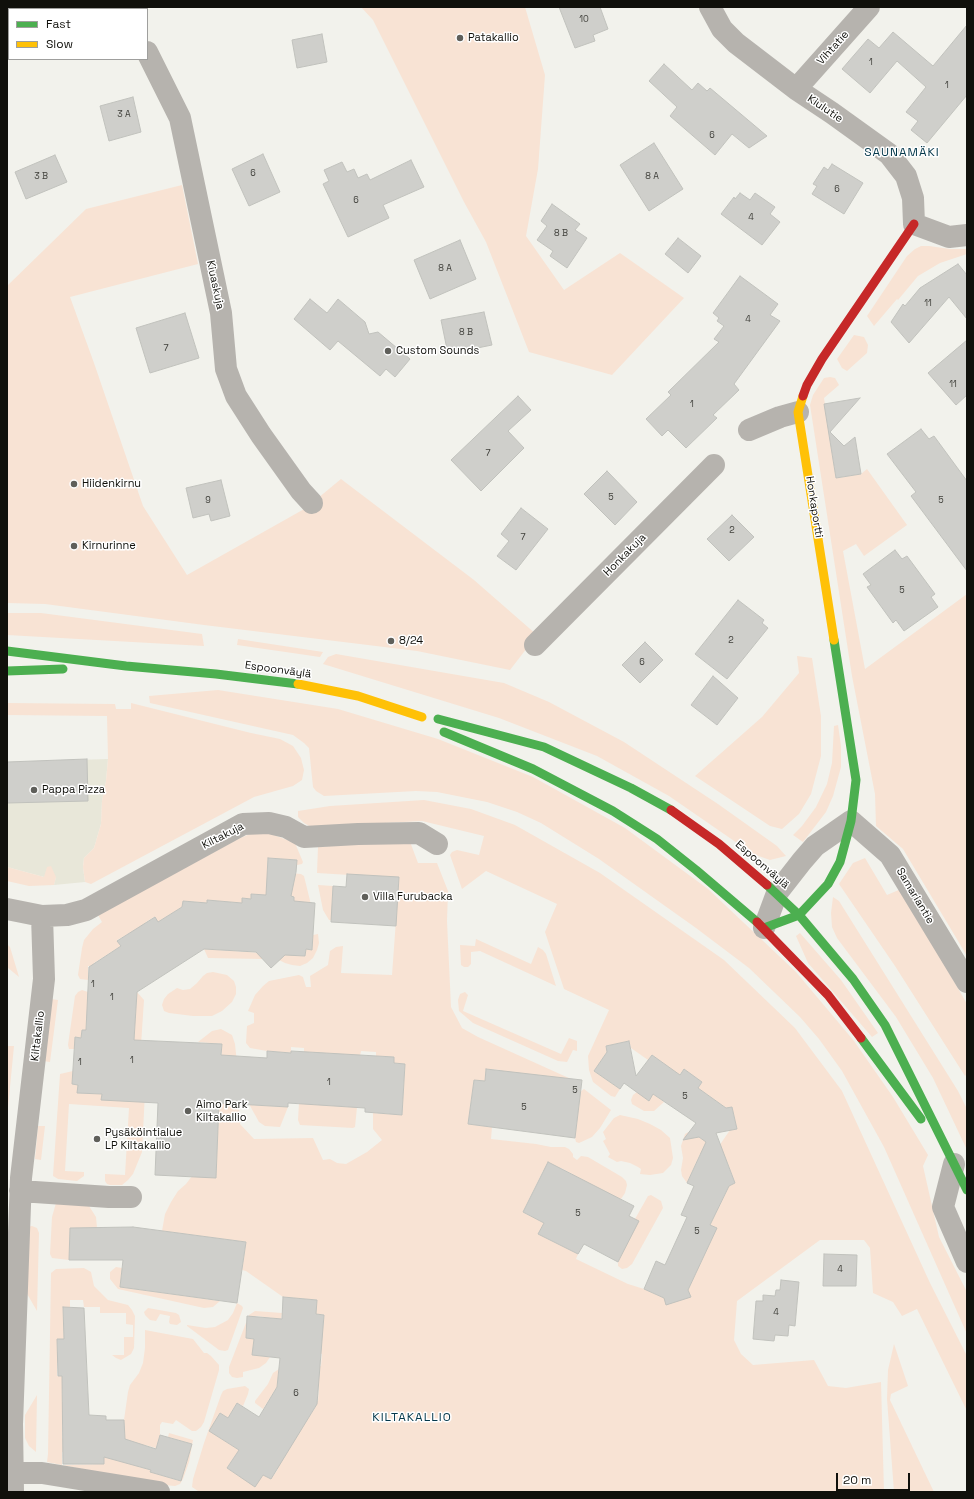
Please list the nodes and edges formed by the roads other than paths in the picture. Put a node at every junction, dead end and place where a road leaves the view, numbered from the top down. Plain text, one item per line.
1 (710, 7) edge
2 (869, 7) edge
3 (148, 54) edge
4 (796, 89) junction
5 (914, 224) junction
6 (967, 235) edge
7 (798, 412) junction
8 (749, 430) dead end
9 (714, 465) dead end
10 (312, 503) dead end
11 (535, 645) dead end
12 (7, 651) edge
13 (126, 666) junction
14 (7, 671) edge
15 (422, 717) dead end
16 (438, 719) dead end
17 (438, 730) dead end
18 (851, 821) junction
19 (437, 844) dead end
20 (777, 893) junction
21 (7, 909) edge
22 (799, 915) junction
23 (42, 916) junction
24 (764, 928) junction
25 (967, 982) edge
26 (954, 1164) junction
27 (16, 1182) edge
28 (967, 1190) edge
29 (131, 1197) dead end
30 (967, 1262) edge
31 (12, 1482) edge
32 (159, 1492) edge

1 - 4 street, Kiulutie
2 - 4 street, Vihtatie
3 - 10 street, Kiuaskuja
4 - 5 street, Kiulutie
5 - 6 street
5 - 7 main road, Honkaportti
7 - 8 street
7 - 18 main road, Honkaportti
9 - 11 street, Honkakuja
12 - 13 main road, Espoonväylä
13 - 14 main road, Espoonväylä
13 - 15 main road, Espoonväylä
16 - 20 main road, Espoonväylä
17 - 24 main road, Espoonväylä
18 - 20 street
18 - 22 main road, Honkaportti
18 - 25 street, Samariantie
19 - 23 street, Kiltakuja
20 - 22 main road, Espoonväylä
20 - 24 street
21 - 23 street
22 - 24 main road, Honkaportti
22 - 26 main road, Espoonväylä
23 - 27 street, Kiltakallio
24 - 26 main road, Espoonväylä
26 - 28 main road, Espoonväylä
26 - 30 street
27 - 29 street
27 - 31 street, Kiltakallio
31 - 32 street

